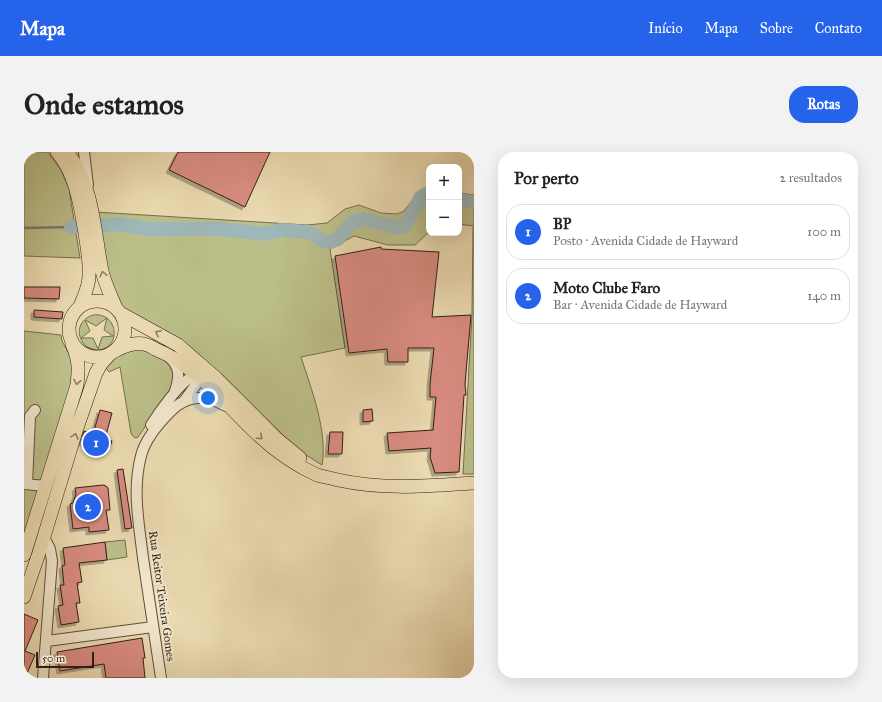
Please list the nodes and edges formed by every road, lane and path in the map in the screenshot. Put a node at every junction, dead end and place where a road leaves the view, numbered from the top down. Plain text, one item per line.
1 (57, 152) edge
2 (67, 152) edge
3 (84, 152) edge
4 (87, 214) junction
5 (91, 238) junction
6 (80, 306) junction
7 (118, 311) junction
8 (72, 344) junction
9 (113, 352) junction
10 (163, 352) junction
11 (190, 356) junction
12 (198, 376) junction
13 (216, 378) junction
14 (174, 393) junction
15 (184, 401) junction
16 (35, 410) dead end
17 (233, 410) junction
18 (348, 482) junction
19 (474, 483) edge
20 (25, 484) edge
21 (46, 486) junction
22 (138, 517) junction
23 (28, 536) edge
24 (45, 554) junction
25 (24, 555) edge
26 (24, 597) edge
27 (153, 627) junction
28 (47, 641) junction
29 (43, 678) edge
30 (161, 678) edge

1 - 4 main road
2 - 4 main road
3 - 4 street
4 - 5 main road
5 - 6 main road
7 -> 5 main road
6 - 7 main road
6 - 8 main road
7 - 9 main road
11 -> 7 main road
8 - 9 main road
8 -> 21 main road
9 - 10 main road
24 -> 9 main road
10 - 12 main road
10 - 14 street
11 - 12 street
11 - 13 main road
12 - 13 street
12 - 14 street
12 - 15 street
12 - 17 main road
13 - 18 main road
14 - 22 street
15 - 17 street
15 - 22 street
16 - 20 street
17 -> 18 main road
18 - 19 main road
20 - 21 street
21 - 23 main road
22 - 27 street, Rua Reitor Teixeira Gomes
23 - 25 main road
24 - 26 main road
24 - 28 street
27 - 28 street
27 - 30 street, Rua Reitor Teixeira Gomes
28 - 29 street

